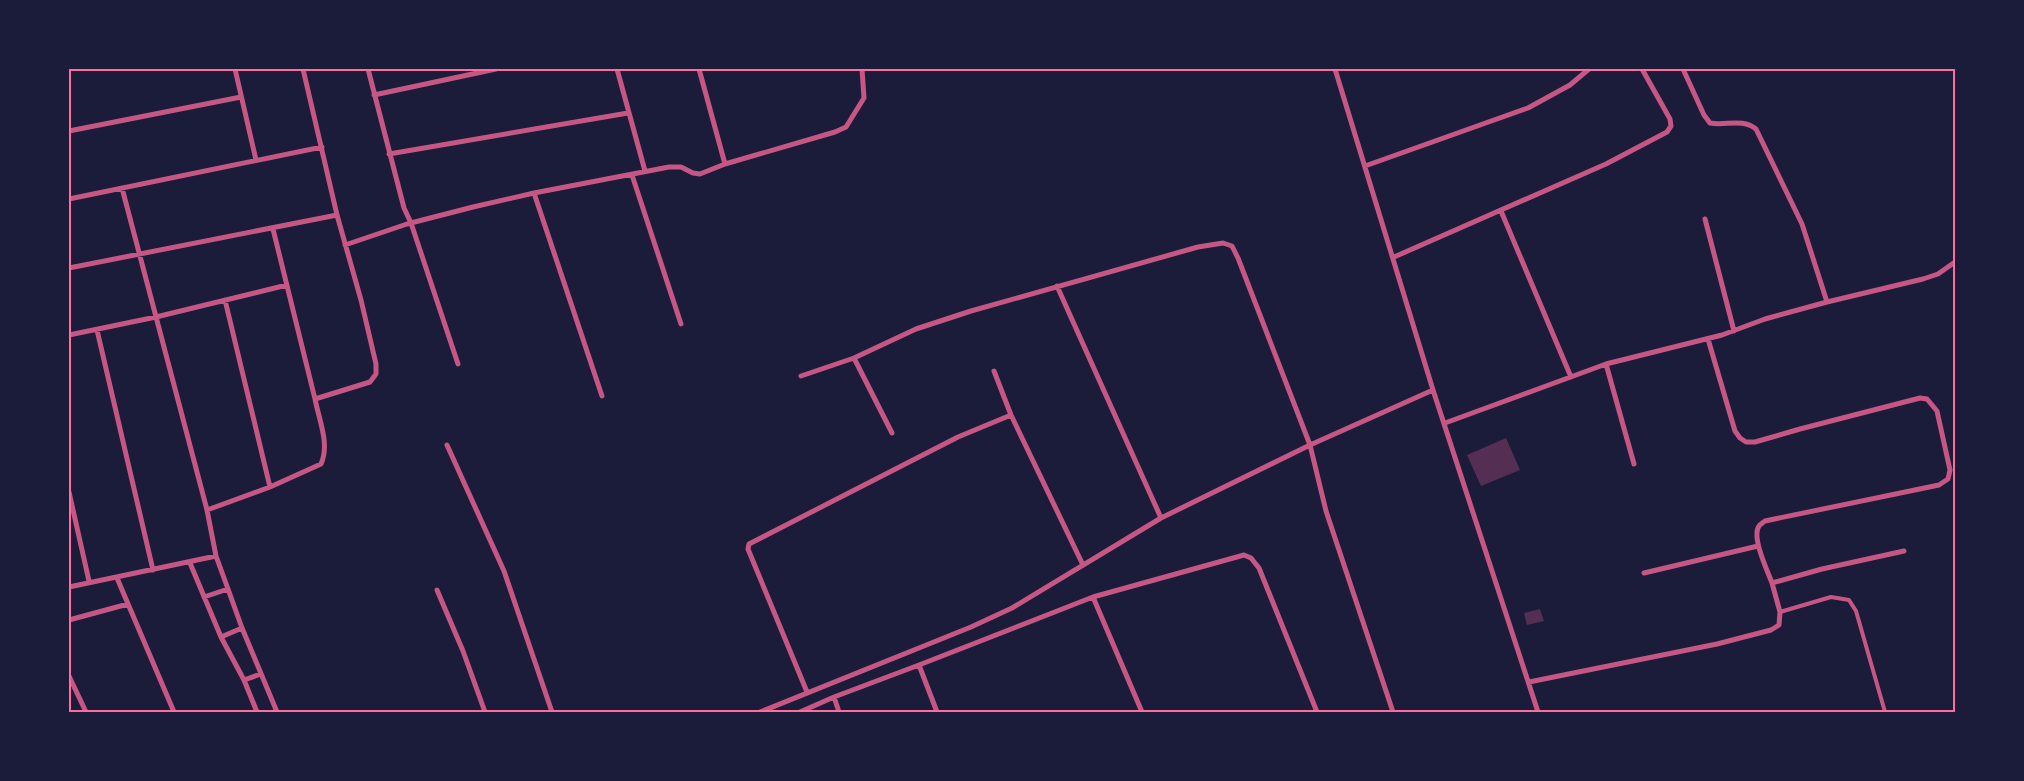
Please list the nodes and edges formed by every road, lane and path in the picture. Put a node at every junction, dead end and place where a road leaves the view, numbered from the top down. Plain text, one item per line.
1 (235, 69) edge
2 (303, 69) edge
3 (368, 69) edge
4 (496, 69) edge
5 (617, 69) edge
6 (700, 69) edge
7 (862, 69) edge
8 (1336, 69) edge
9 (1589, 69) edge
10 (1642, 69) edge
11 (1683, 69) edge
12 (374, 94) junction
13 (241, 97) junction
14 (628, 113) junction
15 (69, 131) edge
16 (322, 147) junction
17 (390, 154) junction
18 (256, 160) junction
19 (725, 164) junction
20 (1366, 166) junction
21 (645, 171) junction
22 (632, 175) junction
23 (122, 188) junction
24 (534, 193) junction
25 (69, 199) edge
26 (1501, 211) junction
27 (337, 215) junction
28 (1705, 219) dead end
29 (412, 223) junction
30 (273, 229) junction
31 (345, 245) junction
32 (140, 255) junction
33 (1394, 257) junction
34 (1955, 262) edge
35 (69, 268) edge
36 (287, 286) junction
37 (1057, 286) junction
38 (225, 300) junction
39 (1827, 302) junction
40 (156, 317) junction
41 (680, 324) dead end
42 (96, 330) junction
43 (1734, 331) junction
44 (69, 335) edge
45 (1708, 339) junction
46 (854, 358) junction
47 (458, 364) dead end
48 (1606, 364) junction
49 (994, 371) dead end
50 (801, 376) dead end
51 (1571, 377) junction
52 (1433, 390) junction
53 (602, 396) dead end
54 (315, 399) junction
55 (1011, 415) junction
56 (1445, 423) junction
57 (892, 433) dead end
58 (446, 445) dead end
59 (1310, 445) junction
60 (1634, 464) dead end
61 (270, 487) junction
62 (69, 492) edge
63 (207, 510) junction
64 (1162, 518) junction
65 (1758, 546) junction
66 (1904, 551) dead end
67 (216, 556) junction
68 (190, 563) junction
69 (1083, 565) junction
70 (153, 570) junction
71 (1644, 573) dead end
72 (117, 578) junction
73 (89, 582) junction
74 (1772, 583) junction
75 (69, 587) edge
76 (228, 589) junction
77 (437, 590) dead end
78 (204, 597) junction
79 (1092, 597) junction
80 (128, 604) junction
81 (1780, 612) junction
82 (69, 620) edge
83 (242, 628) junction
84 (221, 637) junction
85 (919, 665) junction
86 (261, 674) junction
87 (69, 676) edge
88 (244, 680) junction
89 (1528, 682) junction
90 (807, 692) junction
91 (834, 697) junction
92 (86, 712) edge
93 (174, 712) edge
94 (257, 712) edge
95 (277, 712) edge
96 (485, 712) edge
97 (552, 712) edge
98 (760, 712) edge
99 (800, 712) edge
100 (839, 712) edge
101 (937, 712) edge
102 (1142, 712) edge
103 (1317, 712) edge
104 (1393, 712) edge
105 (1538, 712) edge
106 (1885, 712) edge

1 - 13 street
2 - 16 street
3 - 12 street
4 - 12 street
5 - 14 street
6 - 19 street
7 - 19 street
8 - 20 street
9 - 20 street
10 - 26 street
11 - 39 street
12 - 17 street
13 - 15 street
13 - 18 street
14 - 17 street
14 - 21 street
16 - 18 street
16 - 27 street
17 - 29 street
18 - 23 street
19 - 21 street
20 - 33 street
21 - 22 street
22 - 24 street
22 - 41 street
23 - 25 street
23 - 32 street
24 - 29 street
24 - 53 street
26 - 33 street
26 - 51 street
27 - 30 street
27 - 31 street
28 - 43 street
29 - 31 street
29 - 47 street
30 - 32 street
30 - 36 street
31 - 54 street
32 - 35 street
32 - 40 street
33 - 52 street
34 - 39 street
36 - 38 street
36 - 54 street
37 - 46 street
37 - 59 street
37 - 64 street
38 - 40 street
38 - 61 street
39 - 43 street
40 - 42 street
40 - 63 street
42 - 44 street
42 - 70 street
43 - 45 street
45 - 48 street
45 - 65 street
46 - 50 street
46 - 57 street
48 - 51 street
48 - 60 street
49 - 55 street
51 - 56 street
52 - 56 street
52 - 59 street
54 - 61 street
55 - 69 street
55 - 90 street
56 - 89 street
58 - 97 street
59 - 64 street
59 - 104 street
61 - 63 street
62 - 73 street
63 - 67 street
64 - 69 street
65 - 71 street
65 - 74 street
66 - 74 street
67 - 68 street
67 - 76 street
68 - 70 street
68 - 78 street
69 - 90 street
70 - 72 street
72 - 73 street
72 - 80 street
73 - 75 street
74 - 81 street
76 - 78 street
76 - 83 street
77 - 96 street
78 - 84 street
79 - 85 street
79 - 102 street
79 - 103 street
80 - 82 street
80 - 93 street
81 - 89 street
81 - 106 lane
83 - 84 street
83 - 86 street
84 - 88 street
85 - 91 street
85 - 101 street
86 - 88 street
86 - 95 street
87 - 92 street
88 - 94 street
89 - 105 street
90 - 98 street
91 - 99 street
91 - 100 street

